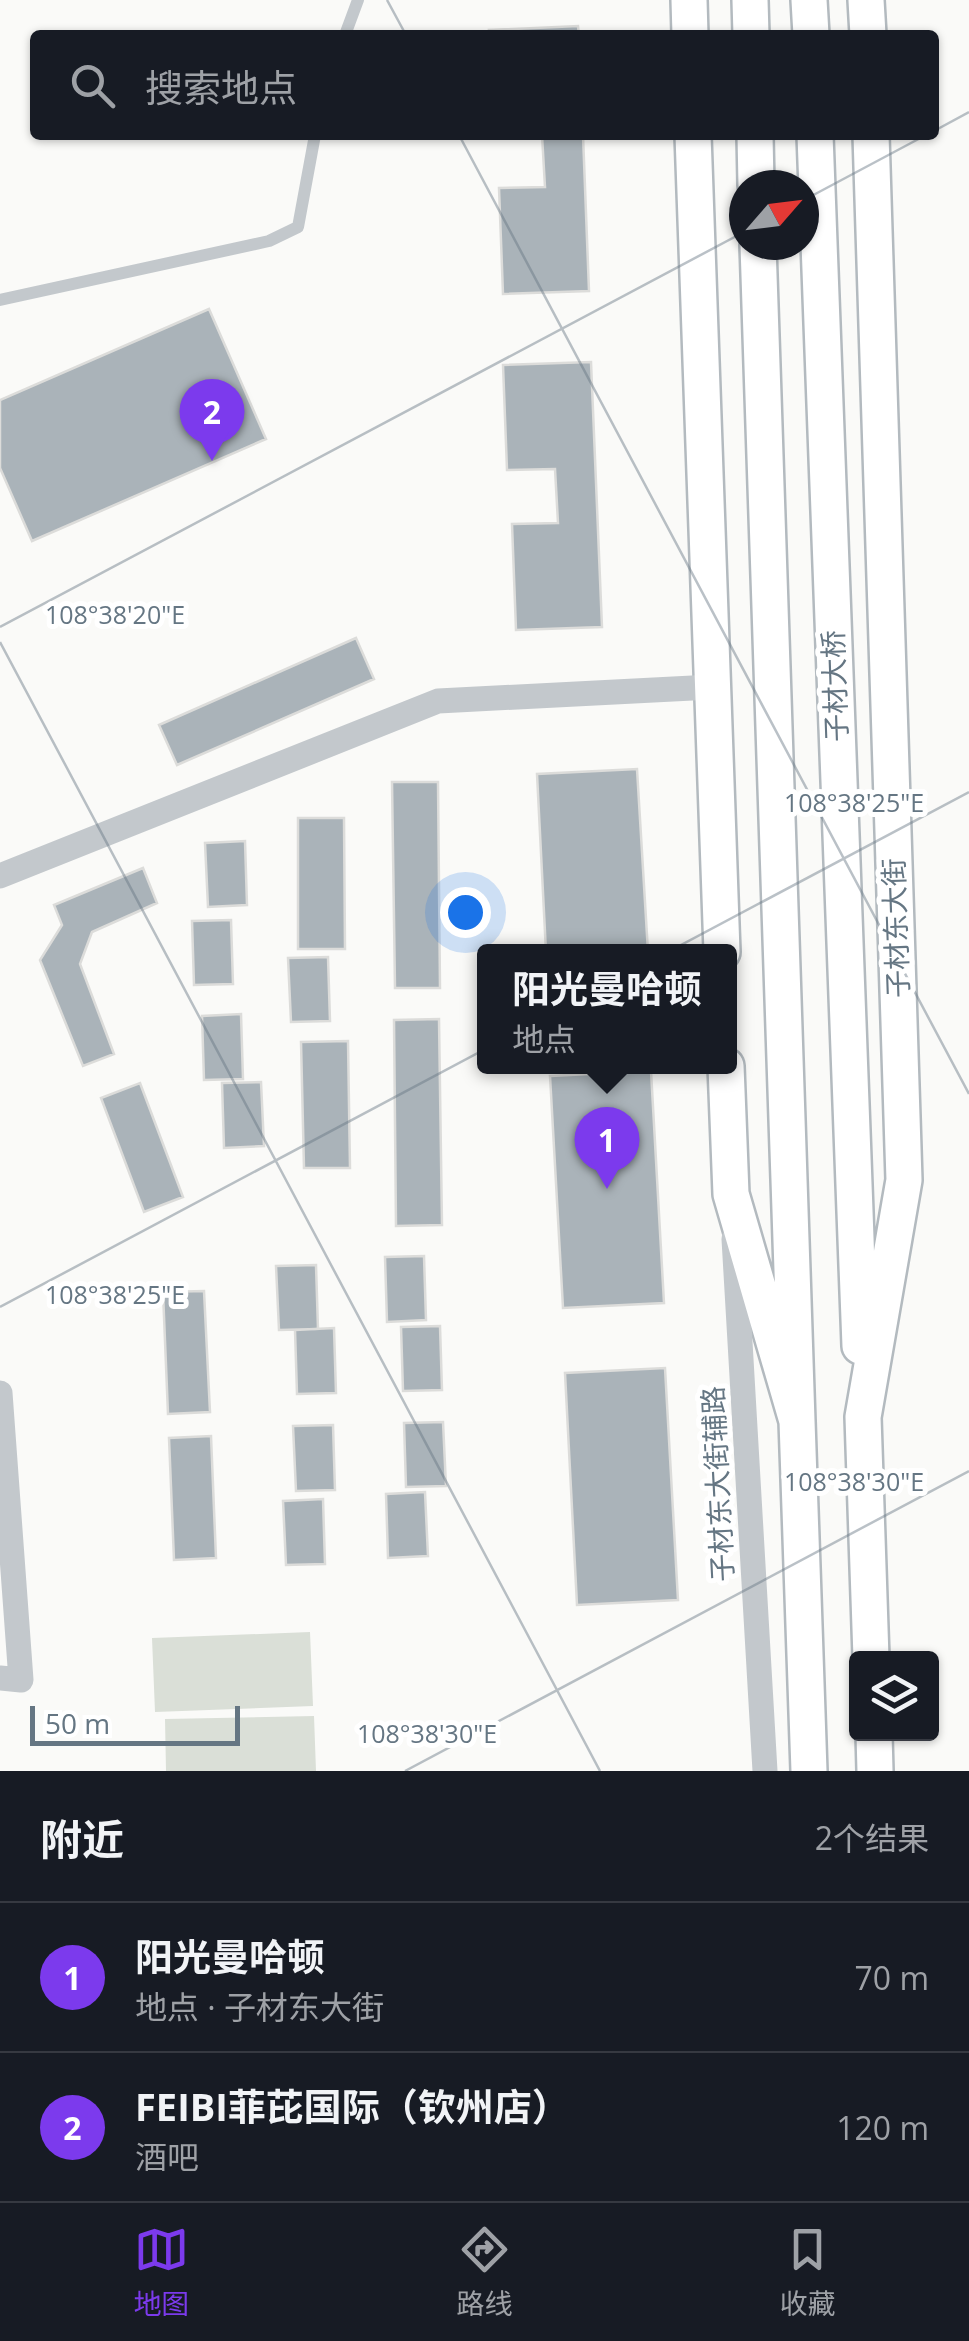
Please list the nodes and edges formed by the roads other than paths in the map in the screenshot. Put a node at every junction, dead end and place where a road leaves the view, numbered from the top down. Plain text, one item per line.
1 (358, 0) edge
2 (689, 0) edge
3 (750, 0) edge
4 (810, 0) edge
5 (866, 0) edge
6 (347, 30) edge
7 (690, 30) edge
8 (751, 30) edge
9 (811, 30) edge
10 (868, 30) edge
11 (314, 140) edge
12 (693, 140) edge
13 (755, 140) edge
14 (814, 140) edge
15 (871, 140) edge
16 (756, 170) edge
17 (759, 260) edge
18 (0, 300) edge
19 (712, 687) junction
20 (0, 876) edge
21 (722, 944) edge
22 (726, 1074) edge
23 (731, 1194) junction
24 (0, 1393) edge
25 (862, 1417) junction
26 (798, 1420) junction
27 (871, 1651) edge
28 (0, 1678) edge
29 (874, 1741) edge
30 (765, 1771) edge
31 (809, 1771) edge
32 (876, 1771) edge

1 - 6 lane
2 - 7 main road
3 - 8 main road
4 - 9 main road
5 - 10 main road
11 - 18 lane
12 - 19 main road
13 - 16 main road
14 - 25 main road, 子材大桥
15 - 25 main road, 子材东大街
17 - 26 main road
19 - 20 street
19 - 21 main road
22 - 23 main road
23 - 26 main road
23 - 30 street, 子材东大街辅路
24 - 28 street
25 - 27 main road, 子材东大街
26 - 31 main road
29 - 32 main road

